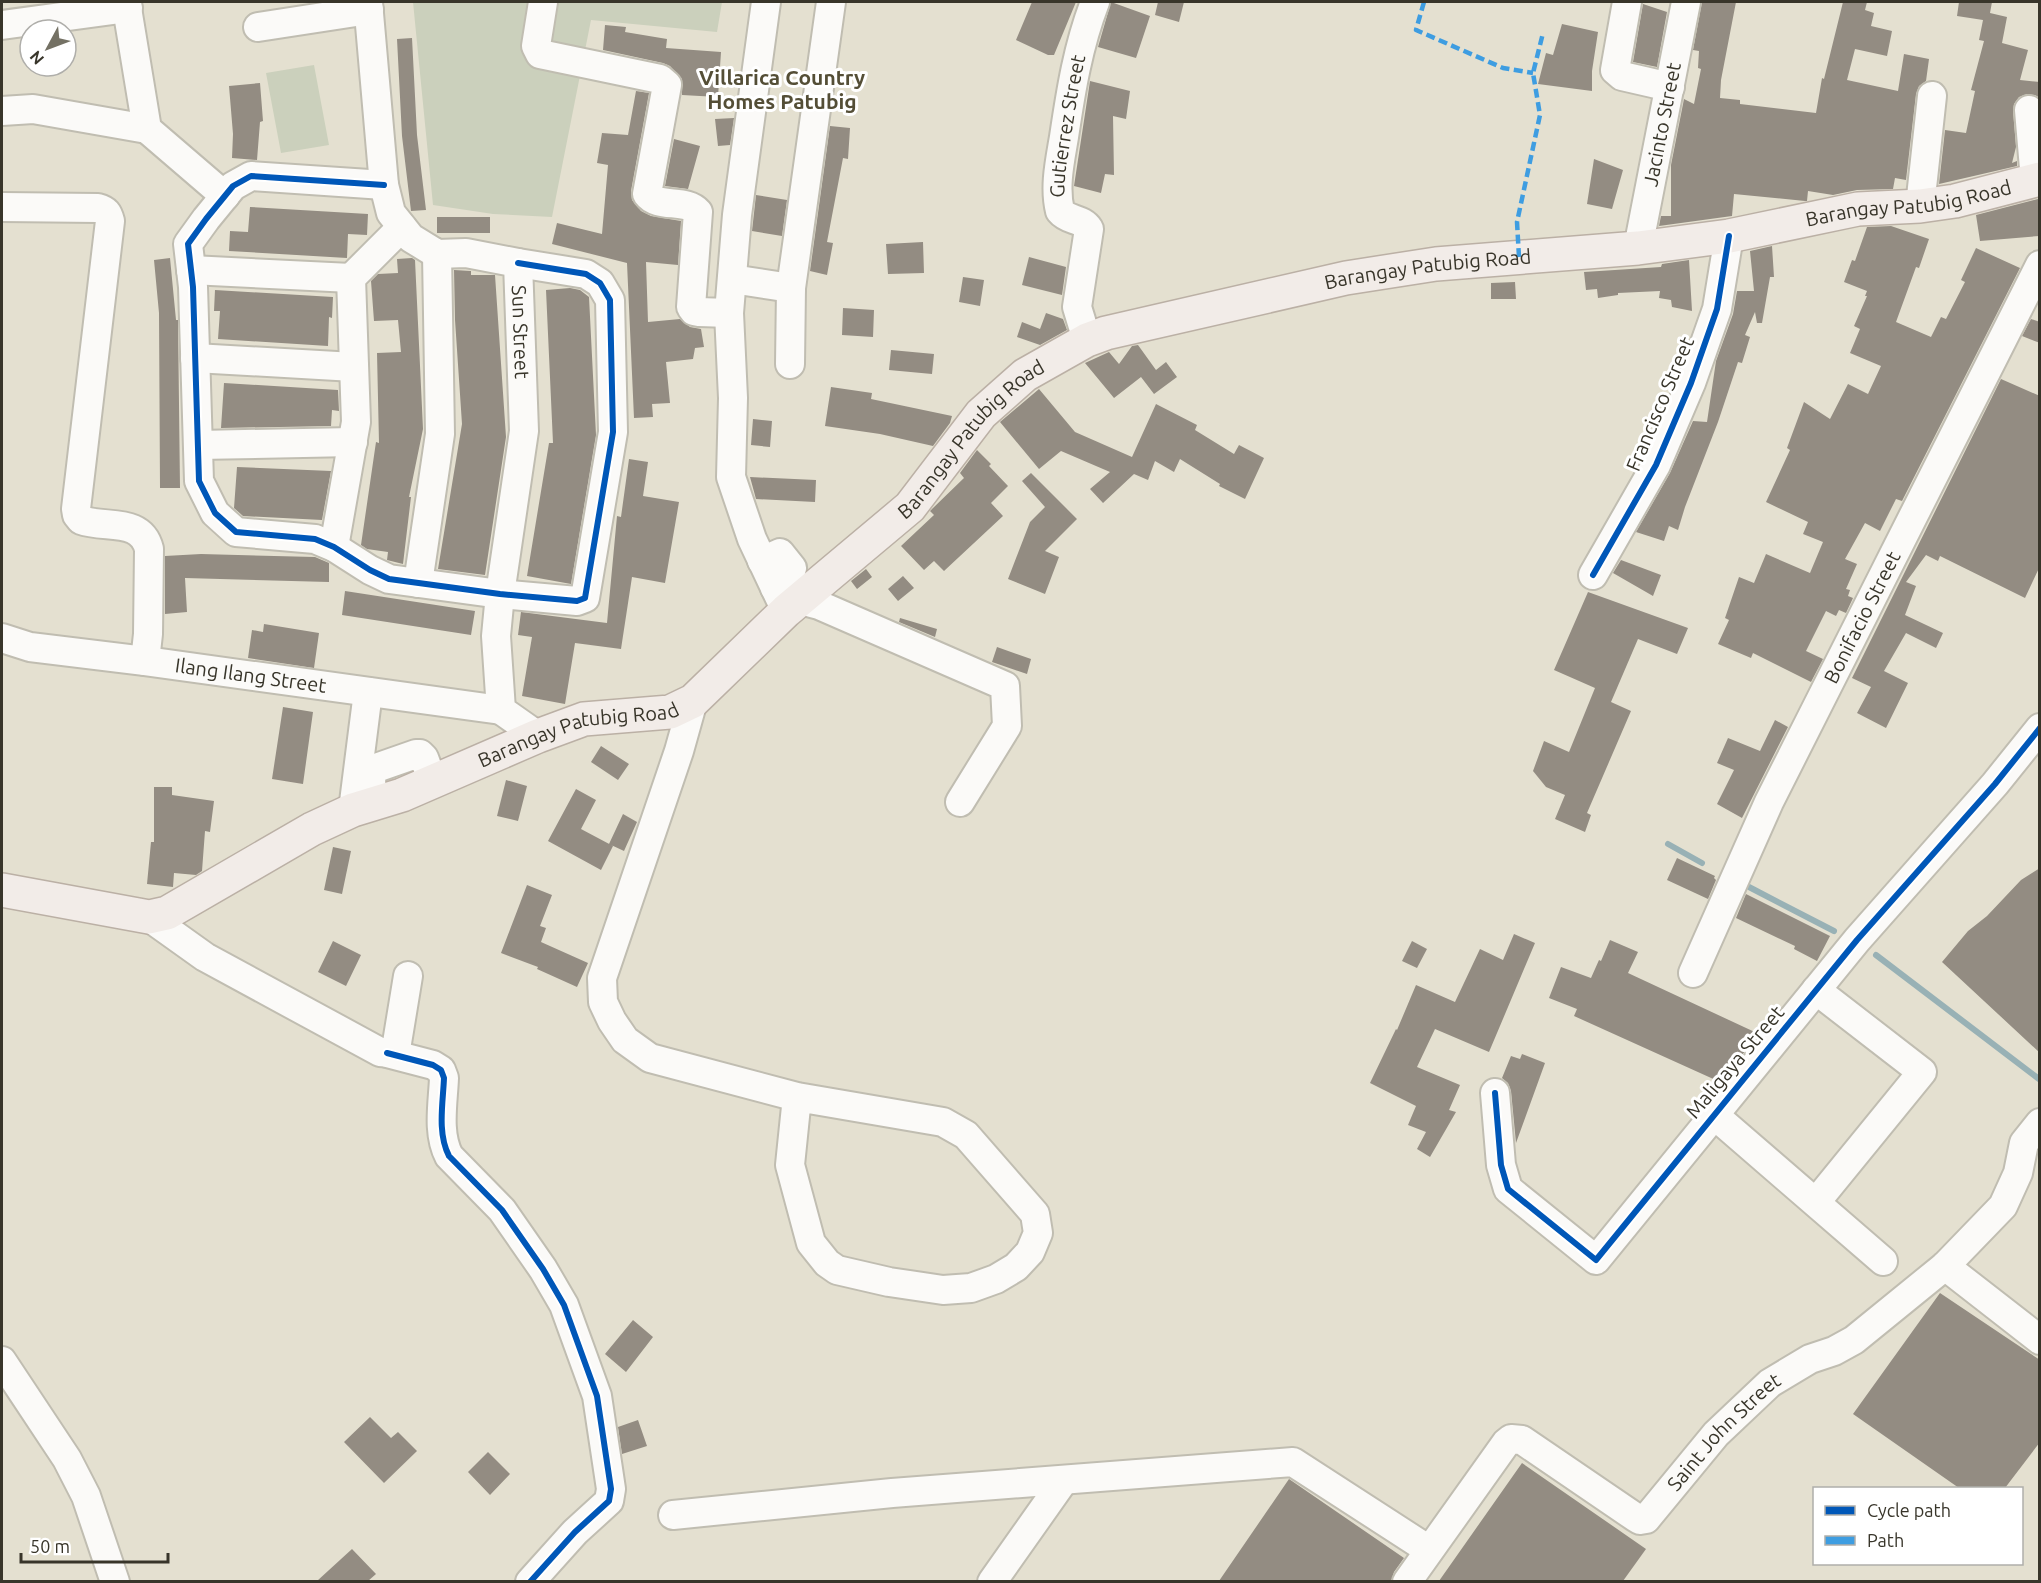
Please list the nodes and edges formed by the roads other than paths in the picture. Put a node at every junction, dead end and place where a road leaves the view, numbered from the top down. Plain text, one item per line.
1 (543, 2) edge
2 (766, 2) edge
3 (831, 2) edge
4 (1095, 2) edge
5 (1627, 2) edge
6 (1686, 2) edge
7 (127, 4) edge
8 (368, 6) edge
9 (2, 25) edge
10 (258, 27) dead end
11 (1670, 87) junction
12 (1932, 96) dead end
13 (2029, 110) dead end
14 (2, 111) edge
15 (147, 129) junction
16 (2037, 180) edge
17 (384, 185) junction
18 (225, 196) junction
19 (1920, 206) junction
20 (2, 207) edge
21 (402, 227) junction
22 (1729, 236) junction
23 (1638, 248) junction
24 (436, 254) junction
25 (518, 263) junction
26 (2040, 265) edge
27 (191, 270) junction
28 (351, 278) junction
29 (732, 279) junction
30 (791, 288) junction
31 (729, 313) junction
32 (1087, 340) junction
33 (195, 358) junction
34 (790, 364) dead end
35 (354, 367) junction
36 (353, 442) junction
37 (198, 445) junction
38 (334, 547) junction
39 (1593, 575) dead end
40 (418, 583) junction
41 (500, 594) junction
42 (787, 600) junction
43 (2, 638) edge
44 (145, 661) junction
45 (368, 692) junction
46 (693, 700) junction
47 (501, 711) junction
48 (2040, 728) edge
49 (538, 736) junction
50 (960, 802) dead end
51 (362, 807) junction
52 (2, 890) edge
53 (149, 917) junction
54 (1694, 973) dead end
55 (408, 976) dead end
56 (1816, 990) junction
57 (387, 1053) junction
58 (1495, 1093) dead end
59 (797, 1097) junction
60 (1713, 1114) junction
61 (2040, 1123) edge
62 (1816, 1203) junction
63 (1883, 1261) dead end
64 (1945, 1266) junction
65 (2040, 1340) edge
66 (2, 1361) edge
67 (1064, 1480) junction
68 (674, 1515) dead end
69 (1429, 1550) junction
70 (115, 1581) edge
71 (530, 1581) edge
72 (992, 1581) edge
73 (1407, 1581) edge

1 - 31 street
2 - 29 street
3 - 30 street
4 - 32 street, Gutierrez Street
5 - 11 street
6 - 11 street, Jacinto Street
7 - 9 street
7 - 15 street
8 - 10 street
8 - 17 street
11 - 23 street, Jacinto Street
12 - 19 street
13 - 16 street
14 - 15 street
15 - 18 street
16 - 19 main road, Barangay Patubig Road
17 - 18 street
17 - 21 street
18 - 27 street
19 - 22 main road, Barangay Patubig Road
20 - 44 street
21 - 24 street
21 - 28 street
22 - 23 main road, Barangay Patubig Road
22 - 39 street, Francisco Street
23 - 32 main road, Barangay Patubig Road
24 - 25 street, Sun Street
24 - 40 street
25 - 41 street, Sun Street
25 - 41 street
26 - 54 street, Bonifacio Street
27 - 28 street
27 - 33 street
28 - 35 street
29 - 30 street
29 - 31 street
30 - 34 street
31 - 42 street
32 - 42 main road, Barangay Patubig Road
33 - 35 street
33 - 37 street
35 - 36 street
36 - 37 street
36 - 38 street
37 - 38 street
38 - 40 street
40 - 41 street
41 - 47 street, Sun Street
42 - 46 main road, Barangay Patubig Road
42 - 50 street
43 - 44 street, Ilang Ilang Street
44 - 45 street, Ilang Ilang Street
45 - 47 street, Ilang Ilang Street
45 - 51 street
46 - 49 main road, Barangay Patubig Road
46 - 59 street
47 - 49 street
48 - 56 street, Maligaya Street
49 - 51 main road, Barangay Patubig Road
51 - 53 main road, Barangay Patubig Road
52 - 53 main road, Barangay Patubig Road
53 - 57 street
55 - 57 street
56 - 60 street, Maligaya Street
56 - 62 street
57 - 71 street
58 - 60 street, Maligaya Street
59 - 59 street
60 - 62 street
61 - 64 street, Saint John Street
62 - 63 street
64 - 65 street
64 - 69 street, Saint John Street
66 - 70 street
67 - 68 street
67 - 69 street
67 - 72 street
69 - 73 street, Saint John Street

